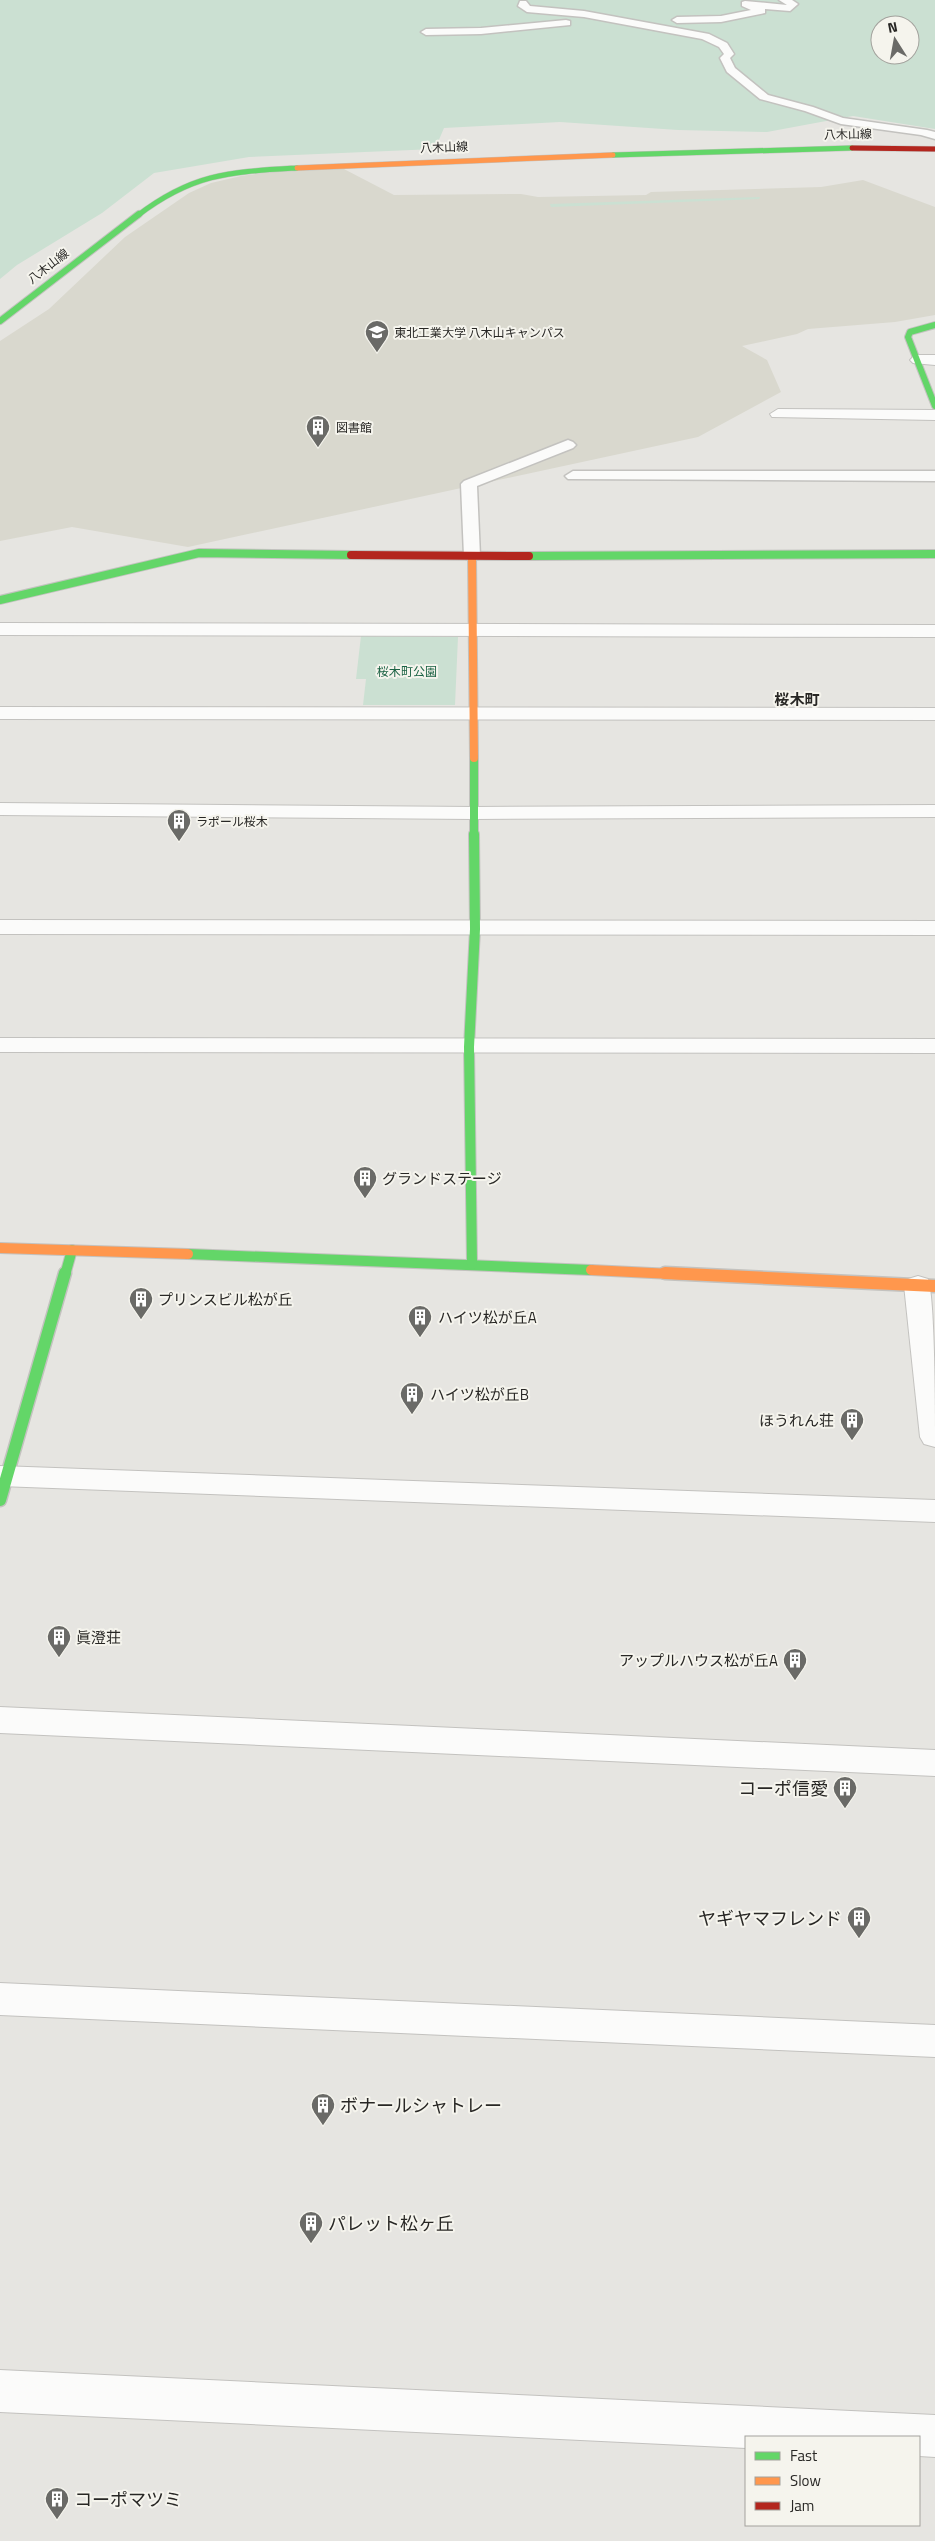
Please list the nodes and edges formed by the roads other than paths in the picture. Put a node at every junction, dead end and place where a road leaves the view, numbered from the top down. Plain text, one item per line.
1 (784, 0) edge
2 (523, 3) dead end
3 (606, 19) junction
4 (426, 32) dead end
5 (935, 136) edge
6 (935, 149) edge
7 (0, 321) edge
8 (935, 325) edge
9 (918, 360) junction
10 (935, 360) edge
11 (935, 406) edge
12 (778, 414) dead end
13 (935, 415) edge
14 (568, 446) dead end
15 (573, 476) dead end
16 (935, 476) edge
17 (935, 554) edge
18 (472, 556) junction
19 (0, 600) edge
20 (0, 628) edge
21 (474, 630) junction
22 (935, 630) edge
23 (0, 713) edge
24 (472, 714) junction
25 (935, 714) edge
26 (0, 809) edge
27 (935, 811) edge
28 (474, 812) junction
29 (0, 927) edge
30 (935, 928) edge
31 (475, 929) junction
32 (0, 1046) edge
33 (935, 1046) edge
34 (469, 1047) junction
35 (0, 1248) edge
36 (72, 1250) junction
37 (472, 1264) junction
38 (926, 1286) edge
39 (935, 1437) edge
40 (2, 1484) edge
41 (935, 1511) edge
42 (0, 1720) edge
43 (935, 1763) edge
44 (0, 1999) edge
45 (935, 2041) edge
46 (0, 2391) edge
47 (935, 2436) edge

1 - 3 lane
2 - 3 lane
3 - 4 lane
3 - 5 lane
6 - 7 street, 八木山線
8 - 9 street
9 - 10 street
9 - 11 street
12 - 13 street
14 - 18 lane
15 - 16 lane
17 - 18 street
18 - 19 street
18 - 21 street
20 - 21 street
21 - 22 street
21 - 24 street
23 - 24 street
24 - 25 street
24 - 28 street
26 - 28 street
27 - 28 street
28 - 31 street
29 - 31 street
30 - 31 street
31 - 34 street
32 - 34 street
33 - 34 street
34 - 37 street
35 - 36 street
36 - 37 street
36 - 40 street
37 - 38 street
38 - 39 street
40 - 41 street
42 - 43 street
44 - 45 street
46 - 47 street

